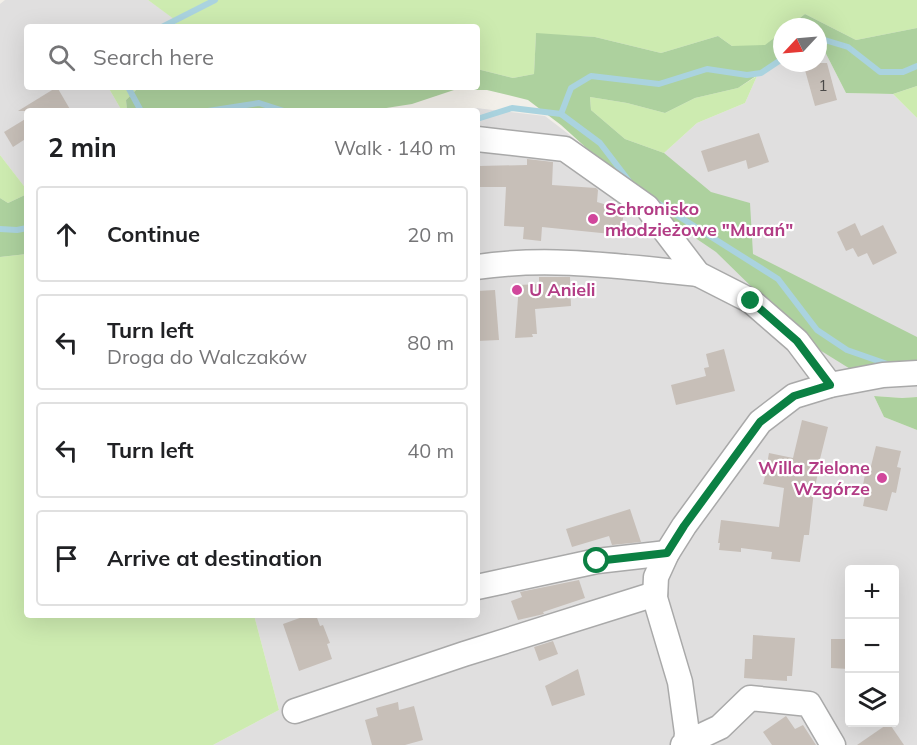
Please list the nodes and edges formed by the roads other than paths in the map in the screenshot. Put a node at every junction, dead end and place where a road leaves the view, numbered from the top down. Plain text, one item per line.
1 (480, 140) edge
2 (480, 267) edge
3 (698, 274) junction
4 (917, 373) edge
5 (830, 385) junction
6 (667, 553) junction
7 (480, 586) edge
8 (655, 594) junction
9 (296, 711) dead end
10 (684, 744) edge
11 (833, 745) edge

1 - 3 street
2 - 3 street
3 - 5 street
4 - 5 street
5 - 6 street
6 - 7 street
6 - 8 street
8 - 9 street
8 - 10 street
10 - 11 street

